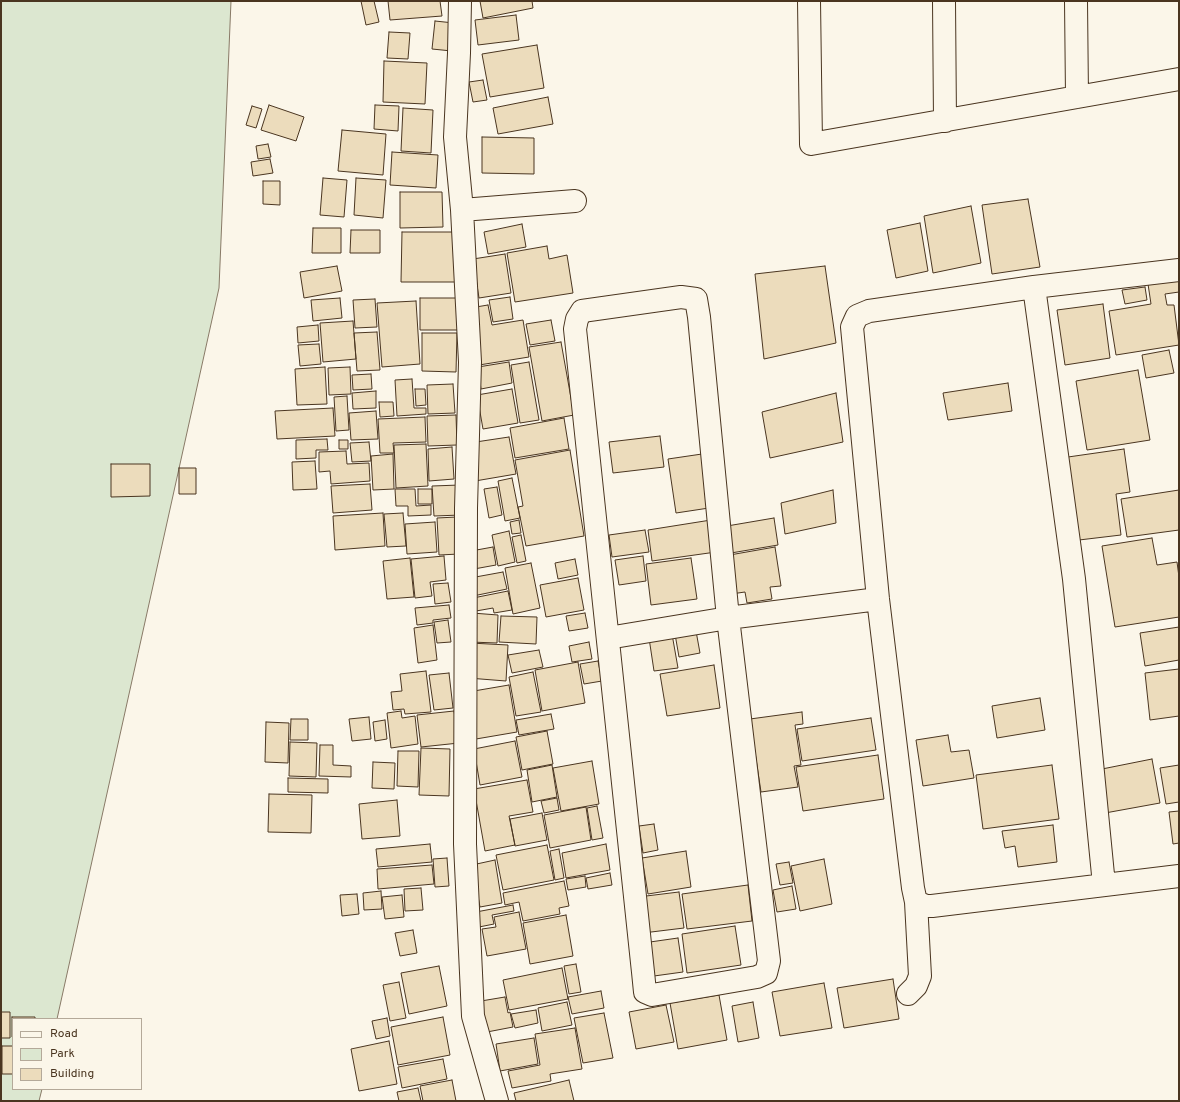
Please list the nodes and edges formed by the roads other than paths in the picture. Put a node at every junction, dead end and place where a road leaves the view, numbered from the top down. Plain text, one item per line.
1 (460, 1) edge
2 (809, 1) edge
3 (944, 1) edge
4 (1076, 1) edge
5 (1179, 79) edge
6 (1077, 97) junction
7 (945, 121) junction
8 (575, 201) dead end
9 (462, 210) junction
10 (1179, 270) edge
11 (1034, 287) junction
12 (878, 599) junction
13 (728, 618) junction
14 (608, 638) junction
15 (1179, 876) edge
16 (1104, 886) junction
17 (916, 902) junction
18 (908, 994) dead end
19 (497, 1101) edge

1 - 9 street
2 - 7 street
3 - 7 street
4 - 6 street
5 - 6 street
6 - 7 street
8 - 9 street
9 - 19 street
10 - 11 street
11 - 12 street
11 - 16 street
12 - 13 street
12 - 17 street
13 - 14 street
13 - 14 street
13 - 14 street
15 - 16 street
16 - 17 street
17 - 18 street

